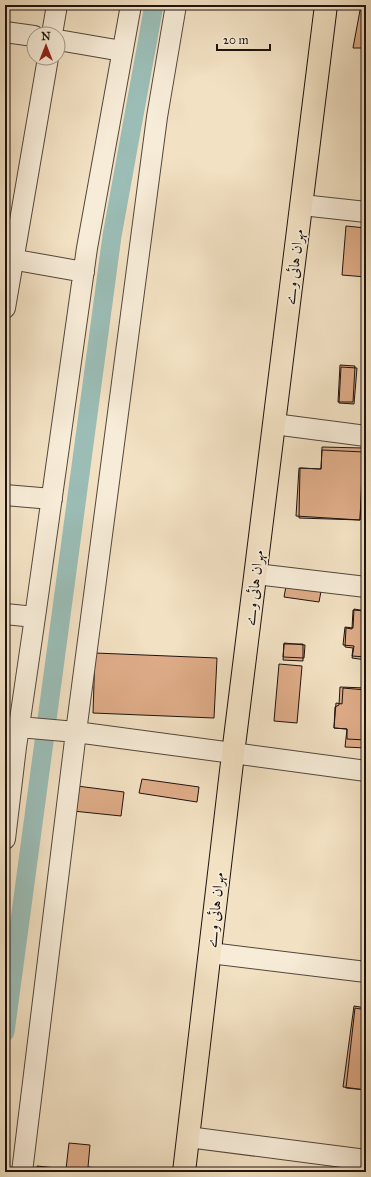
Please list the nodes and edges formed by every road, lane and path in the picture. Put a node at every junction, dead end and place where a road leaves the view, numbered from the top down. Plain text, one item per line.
1 (57, 5) edge
2 (131, 5) edge
3 (176, 5) edge
4 (326, 5) edge
5 (53, 26) edge
6 (5, 32) edge
7 (26, 35) edge
8 (66, 41) edge
9 (122, 51) junction
10 (46, 66) edge
11 (302, 205) junction
12 (366, 212) edge
13 (9, 258) edge
14 (84, 272) junction
15 (5, 308) edge
16 (274, 424) junction
17 (366, 436) edge
18 (5, 495) edge
19 (52, 499) junction
20 (256, 574) junction
21 (366, 586) edge
22 (5, 614) edge
23 (36, 617) junction
24 (24, 728) junction
25 (68, 732) junction
26 (10, 745) edge
27 (233, 754) junction
28 (366, 771) edge
29 (5, 839) edge
30 (210, 953) junction
31 (366, 972) edge
32 (188, 1137) junction
33 (366, 1160) edge
34 (22, 1172) edge
35 (184, 1172) edge

1 - 5 street
2 - 9 street
3 - 25 street
4 - 11 main road, مہران ہائی وے
6 - 7 street
8 - 9 street
9 - 14 street
10 - 13 street
11 - 12 street
11 - 16 main road, مہران ہائی وے
13 - 14 street
13 - 15 street
14 - 19 street
16 - 17 street
16 - 20 main road, مہران ہائی وے
18 - 19 street
19 - 23 street
20 - 21 street
20 - 27 main road, مہران ہائی وے
22 - 23 street
23 - 24 street
24 - 25 street
24 - 26 street
25 - 27 street
25 - 34 street
26 - 29 street
27 - 28 street
27 - 30 main road, مہران ہائی وے
30 - 31 street
30 - 32 main road, مہران ہائی وے
32 - 33 street
32 - 35 main road, مہران ہائی وے

